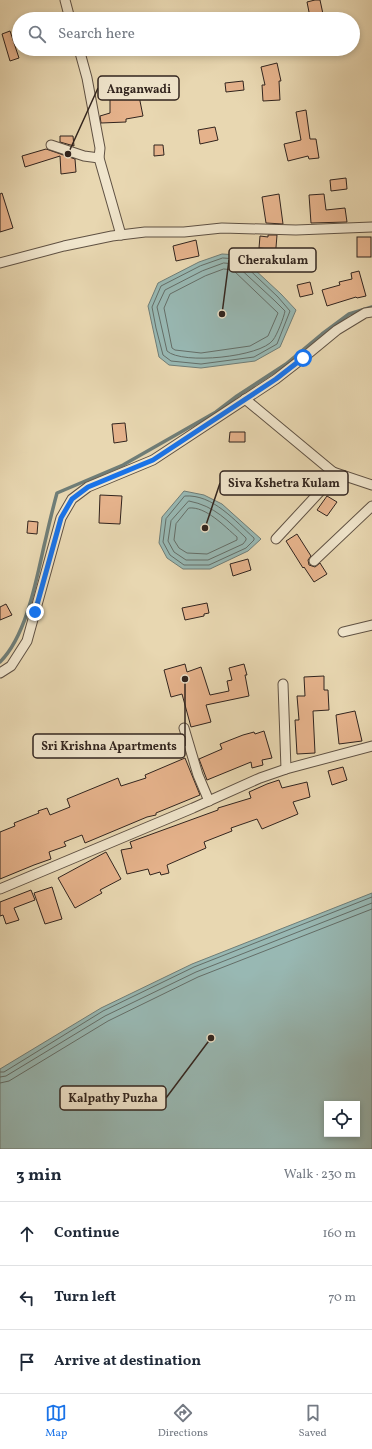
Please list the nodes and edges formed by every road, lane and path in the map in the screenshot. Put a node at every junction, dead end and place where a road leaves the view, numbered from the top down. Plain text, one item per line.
1 (64, 0) edge
2 (68, 12) edge
3 (81, 56) edge
4 (52, 144) dead end
5 (99, 158) junction
6 (372, 227) edge
7 (121, 235) junction
8 (0, 263) edge
9 (372, 312) edge
10 (245, 399) junction
11 (333, 472) junction
12 (372, 485) edge
13 (372, 506) edge
14 (276, 539) dead end
15 (314, 561) dead end
16 (372, 626) edge
17 (343, 632) dead end
18 (0, 673) edge
19 (283, 684) dead end
20 (184, 728) dead end
21 (372, 746) edge
22 (286, 769) junction
23 (209, 801) junction
24 (0, 889) edge

1 - 2 street
3 - 5 street
4 - 5 street
5 - 7 street
6 - 7 street
7 - 8 street
9 - 10 street
10 - 11 street
10 - 18 street
11 - 12 street
11 - 14 street
13 - 15 street
16 - 17 street
19 - 22 street
20 - 23 street
21 - 22 street
22 - 23 street
23 - 24 street

